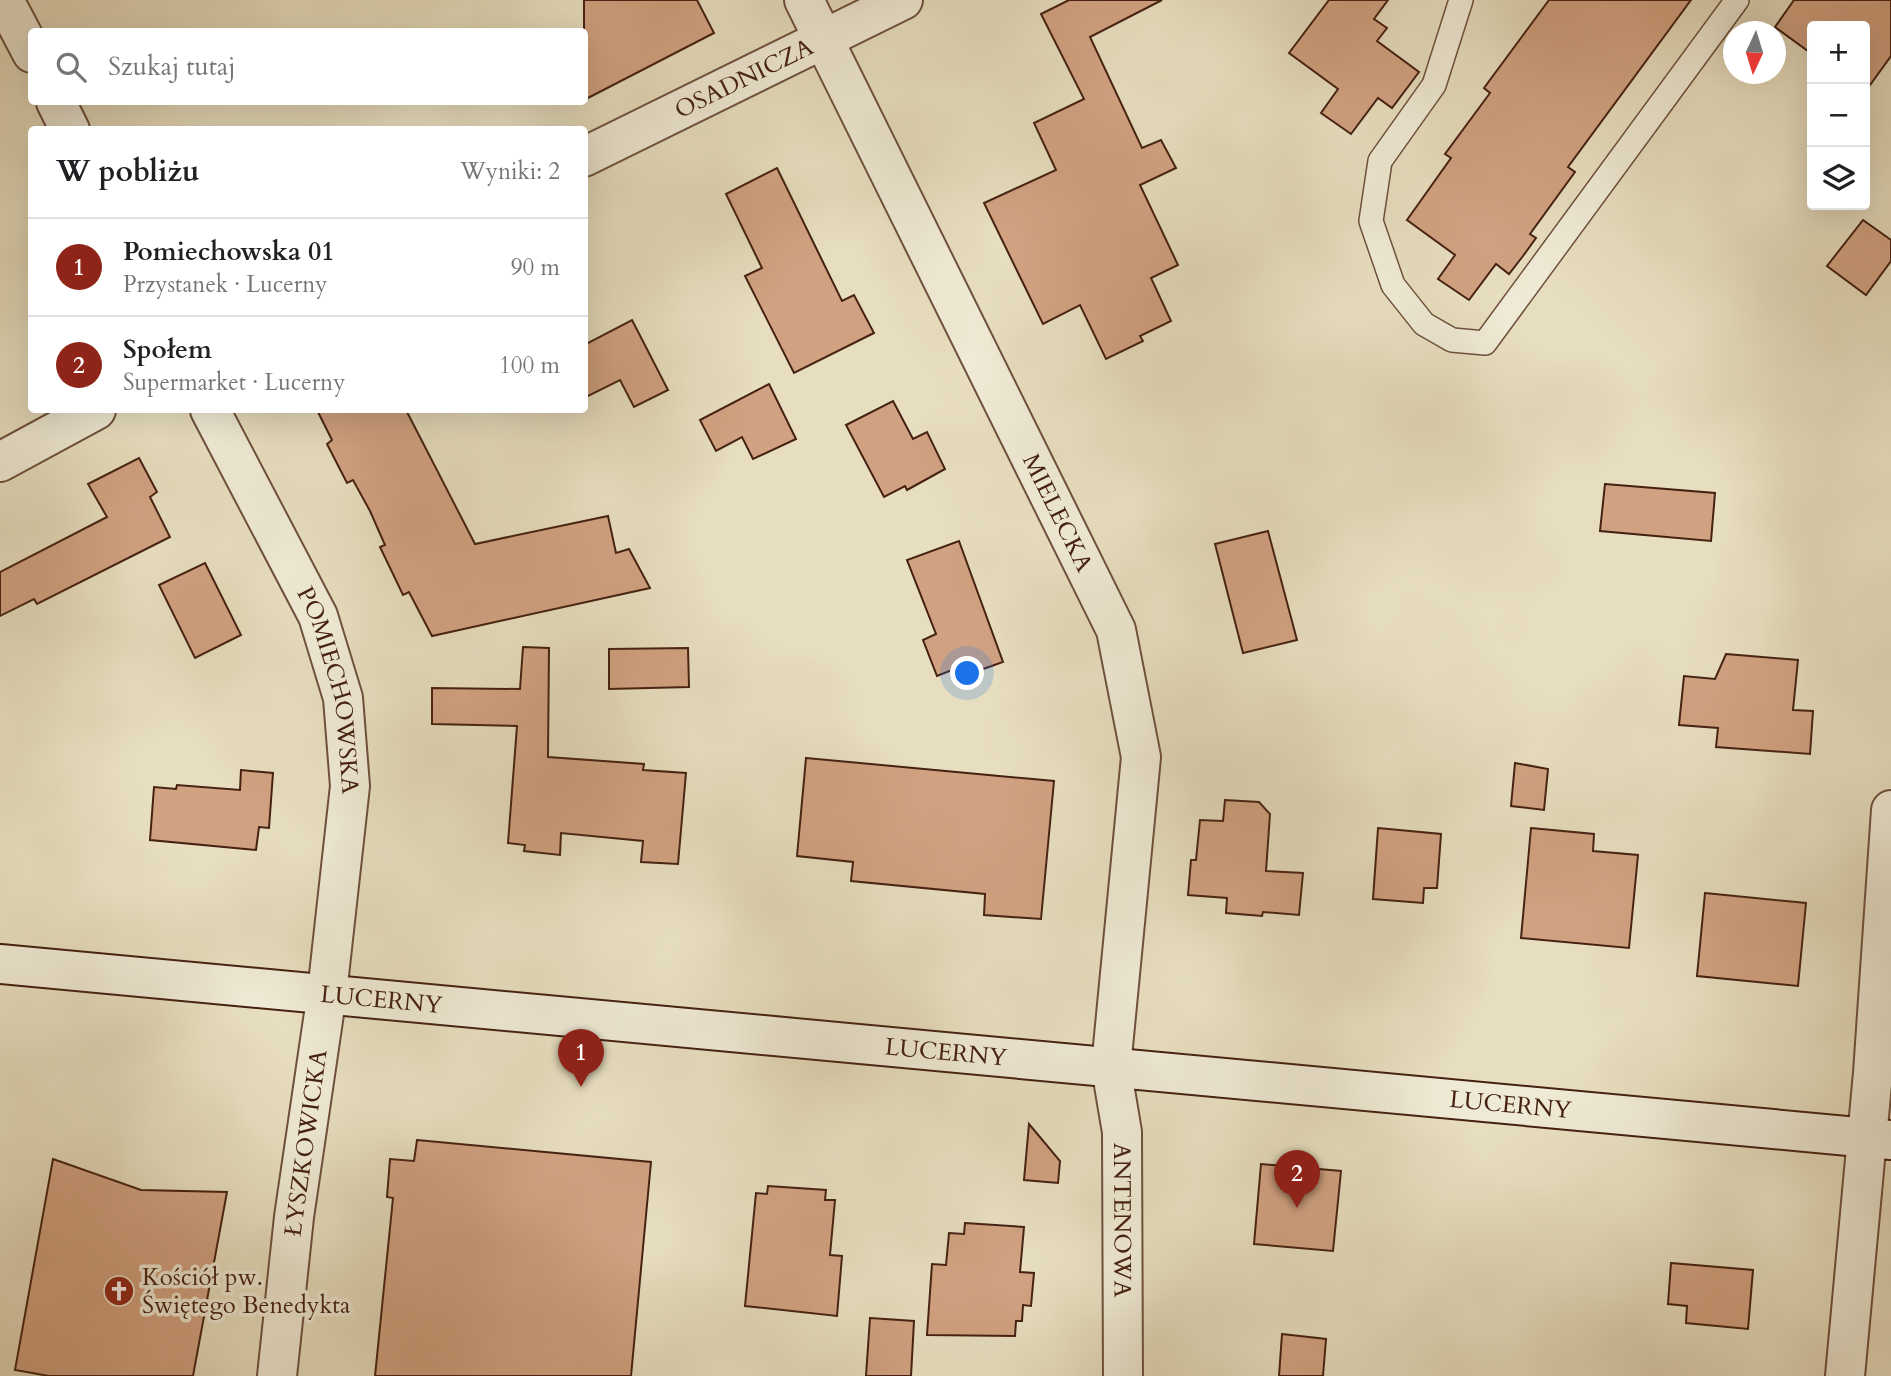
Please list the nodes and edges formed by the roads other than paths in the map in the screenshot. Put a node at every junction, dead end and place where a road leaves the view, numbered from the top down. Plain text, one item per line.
1 (4, 0) edge
2 (804, 0) edge
3 (902, 0) edge
4 (1461, 0) edge
5 (1737, 0) edge
6 (824, 38) junction
7 (28, 45) edge
8 (58, 105) edge
9 (68, 126) edge
10 (588, 155) edge
11 (90, 413) edge
12 (213, 413) edge
13 (0, 462) edge
14 (1891, 810) edge
15 (0, 964) edge
16 (327, 993) junction
17 (1111, 1067) junction
18 (1878, 1139) edge
19 (277, 1376) edge
20 (1123, 1376) edge
21 (1845, 1376) edge

1 - 7 street
2 - 6 street, MIELECKA
3 - 6 street, OSADNICZA
4 - 5 lane
6 - 10 street, OSADNICZA
6 - 17 street, MIELECKA
8 - 9 street
11 - 13 street
12 - 16 street, POMIECHOWSKA
14 - 18 street
15 - 16 street, LUCERNY
16 - 17 street, LUCERNY
16 - 19 street, ŁYSZKOWICKA
17 - 18 street, LUCERNY
17 - 20 street, ANTENOWA
18 - 21 street

